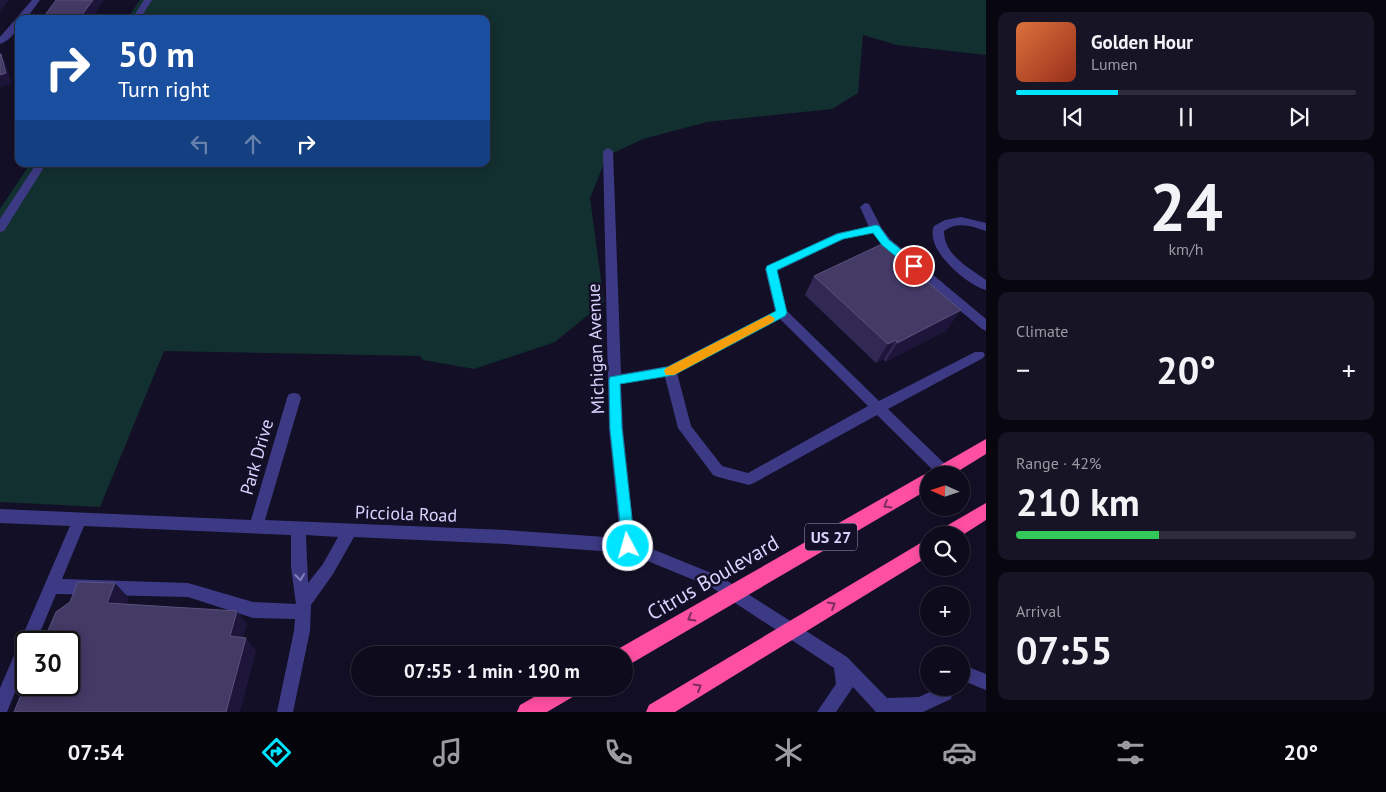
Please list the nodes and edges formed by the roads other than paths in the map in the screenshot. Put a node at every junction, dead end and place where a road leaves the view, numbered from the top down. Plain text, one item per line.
1 (36, 0) edge
2 (148, 0) edge
3 (24, 15) edge
4 (139, 15) edge
5 (15, 26) edge
6 (0, 41) edge
7 (608, 151) dead end
8 (39, 167) edge
9 (865, 207) dead end
10 (981, 224) edge
11 (0, 228) edge
12 (876, 229) junction
13 (986, 286) edge
14 (781, 313) junction
15 (986, 326) edge
16 (979, 355) dead end
17 (670, 371) junction
18 (614, 380) junction
19 (294, 398) dead end
20 (877, 408) junction
21 (986, 446) edge
22 (928, 466) edge
23 (953, 466) edge
24 (920, 486) edge
25 (986, 512) edge
26 (0, 516) edge
27 (80, 519) junction
28 (962, 526) edge
29 (256, 527) junction
30 (298, 528) junction
31 (350, 530) junction
32 (628, 546) junction
33 (920, 551) edge
34 (52, 586) junction
35 (733, 594) junction
36 (303, 607) junction
37 (790, 630) junction
38 (33, 631) edge
39 (633, 651) edge
40 (841, 663) junction
41 (15, 672) edge
42 (970, 676) edge
43 (986, 682) edge
44 (556, 696) edge
45 (939, 696) edge
46 (0, 708) edge
47 (886, 709) edge
48 (285, 712) edge
49 (527, 712) edge
50 (656, 712) edge
51 (825, 712) edge

1 - 3 street
2 - 4 street
5 - 6 street
7 - 18 street, Michigan Avenue
8 - 11 street
9 - 12 street
10 - 13 street
12 - 14 street
12 - 15 street
14 - 17 street
14 - 20 street
16 - 20 street
17 - 18 street
17 - 20 street
18 - 32 street, Michigan Avenue
19 - 29 street, Park Drive
20 - 22 street
21 - 23 highway, Citrus Boulevard / US 27
24 -> 35 highway, Citrus Boulevard / US 27
25 - 28 highway
26 - 27 street, Picciola Road
27 - 29 street, Picciola Road
27 - 34 street
29 - 30 street, Picciola Road
30 - 31 street, Picciola Road
30 -> 36 street
31 - 32 street, Picciola Road
31 - 36 street
32 - 35 street, Picciola Road
37 -> 33 highway
34 - 36 street
34 - 38 street
35 - 37 street, Picciola Road
35 -> 39 highway, Citrus Boulevard / US 27
36 - 48 street
37 - 40 street, Picciola Road
50 -> 37 highway
40 - 47 street, Picciola Road
40 - 51 street
41 - 46 street
42 - 43 street
44 - 49 highway
45 - 47 street

